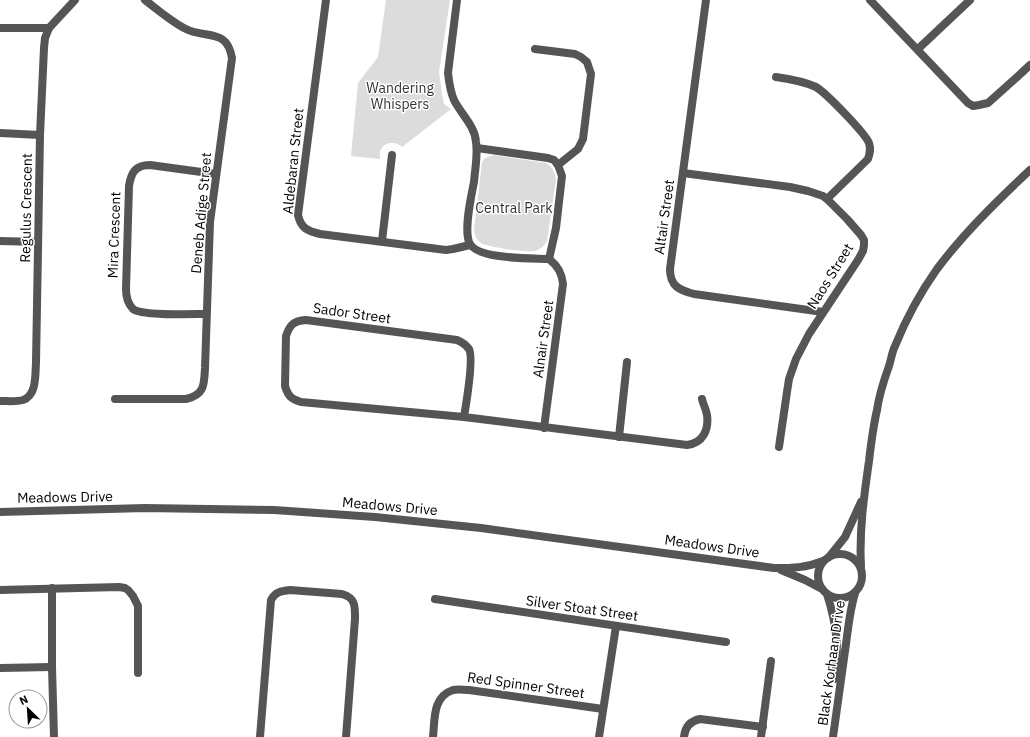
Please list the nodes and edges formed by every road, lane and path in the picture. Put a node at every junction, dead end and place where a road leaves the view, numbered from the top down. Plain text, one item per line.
1 (75, 0) edge
2 (145, 0) edge
3 (326, 0) edge
4 (457, 0) edge
5 (706, 0) edge
6 (870, 0) edge
7 (970, 0) edge
8 (0, 28) edge
9 (49, 28) junction
10 (535, 49) dead end
11 (918, 50) junction
12 (1030, 65) edge
13 (776, 77) dead end
14 (0, 133) edge
15 (40, 135) junction
16 (477, 148) junction
17 (392, 156) dead end
18 (558, 165) junction
19 (1030, 170) edge
20 (684, 173) junction
21 (216, 174) junction
22 (827, 199) junction
23 (0, 241) edge
24 (382, 241) junction
25 (38, 242) junction
26 (470, 244) junction
27 (549, 259) junction
28 (823, 312) junction
29 (206, 314) junction
30 (627, 362) dead end
31 (115, 399) dead end
32 (702, 399) dead end
33 (0, 401) edge
34 (464, 418) junction
35 (544, 428) junction
36 (619, 437) junction
37 (780, 447) dead end
38 (864, 493) junction
39 (0, 512) edge
40 (826, 559) junction
41 (861, 566) junction
42 (774, 568) junction
43 (52, 588) junction
44 (0, 590) edge
45 (824, 592) junction
46 (855, 593) junction
47 (435, 599) dead end
48 (616, 626) junction
49 (726, 642) dead end
50 (771, 661) dead end
51 (52, 667) junction
52 (0, 668) edge
53 (138, 673) dead end
54 (603, 709) junction
55 (763, 727) junction
56 (54, 737) edge
57 (260, 737) edge
58 (346, 737) edge
59 (433, 737) edge
60 (599, 737) edge
61 (684, 737) edge
62 (761, 737) edge
63 (828, 737) edge
64 (833, 737) edge

1 - 9 street, Regulus Crescent
2 - 21 street, Deneb Adige Street
3 - 24 street, Aldebaran Street
4 - 16 street
5 - 20 street, Altair Street
6 - 11 street
7 - 11 street
8 - 9 street
9 - 15 street, Regulus Crescent
10 - 18 street
11 - 12 street
13 - 22 street
14 - 15 street
15 - 25 street, Regulus Crescent
16 - 18 street
16 - 26 street
17 - 24 street
18 - 27 street
19 - 38 street
20 - 22 street, Naos Street
20 - 28 street, Altair Street
21 - 29 street, Deneb Adige Street
21 - 29 street, Mira Crescent
22 - 28 street, Naos Street
23 - 25 street
24 - 26 street, Aldebaran Street
25 - 33 street, Regulus Crescent
26 - 27 street
27 - 35 street, Alnair Street
28 - 37 street, Naos Street
29 - 31 street, Deneb Adige Street
30 - 36 street
32 - 36 street, Sador Street
34 - 34 street, Sador Street
34 - 35 street, Sador Street
35 - 36 street, Sador Street
38 - 40 street
38 - 41 street
39 - 42 street, Meadows Drive
40 - 41 street
40 - 42 street, Meadows Drive
40 - 45 street
41 - 46 street
42 - 45 street, Meadows Drive
43 - 44 street
43 - 51 street
43 - 53 street
45 - 46 street
45 - 63 street, Black Korhaan Drive
46 - 64 street, Black Korhaan Drive
47 - 48 street, Silver Stoat Street
48 - 49 street, Silver Stoat Street
48 - 54 street
50 - 55 street
51 - 52 street
51 - 56 street
54 - 59 street, Red Spinner Street
54 - 60 street
55 - 61 street
55 - 62 street
57 - 58 street

